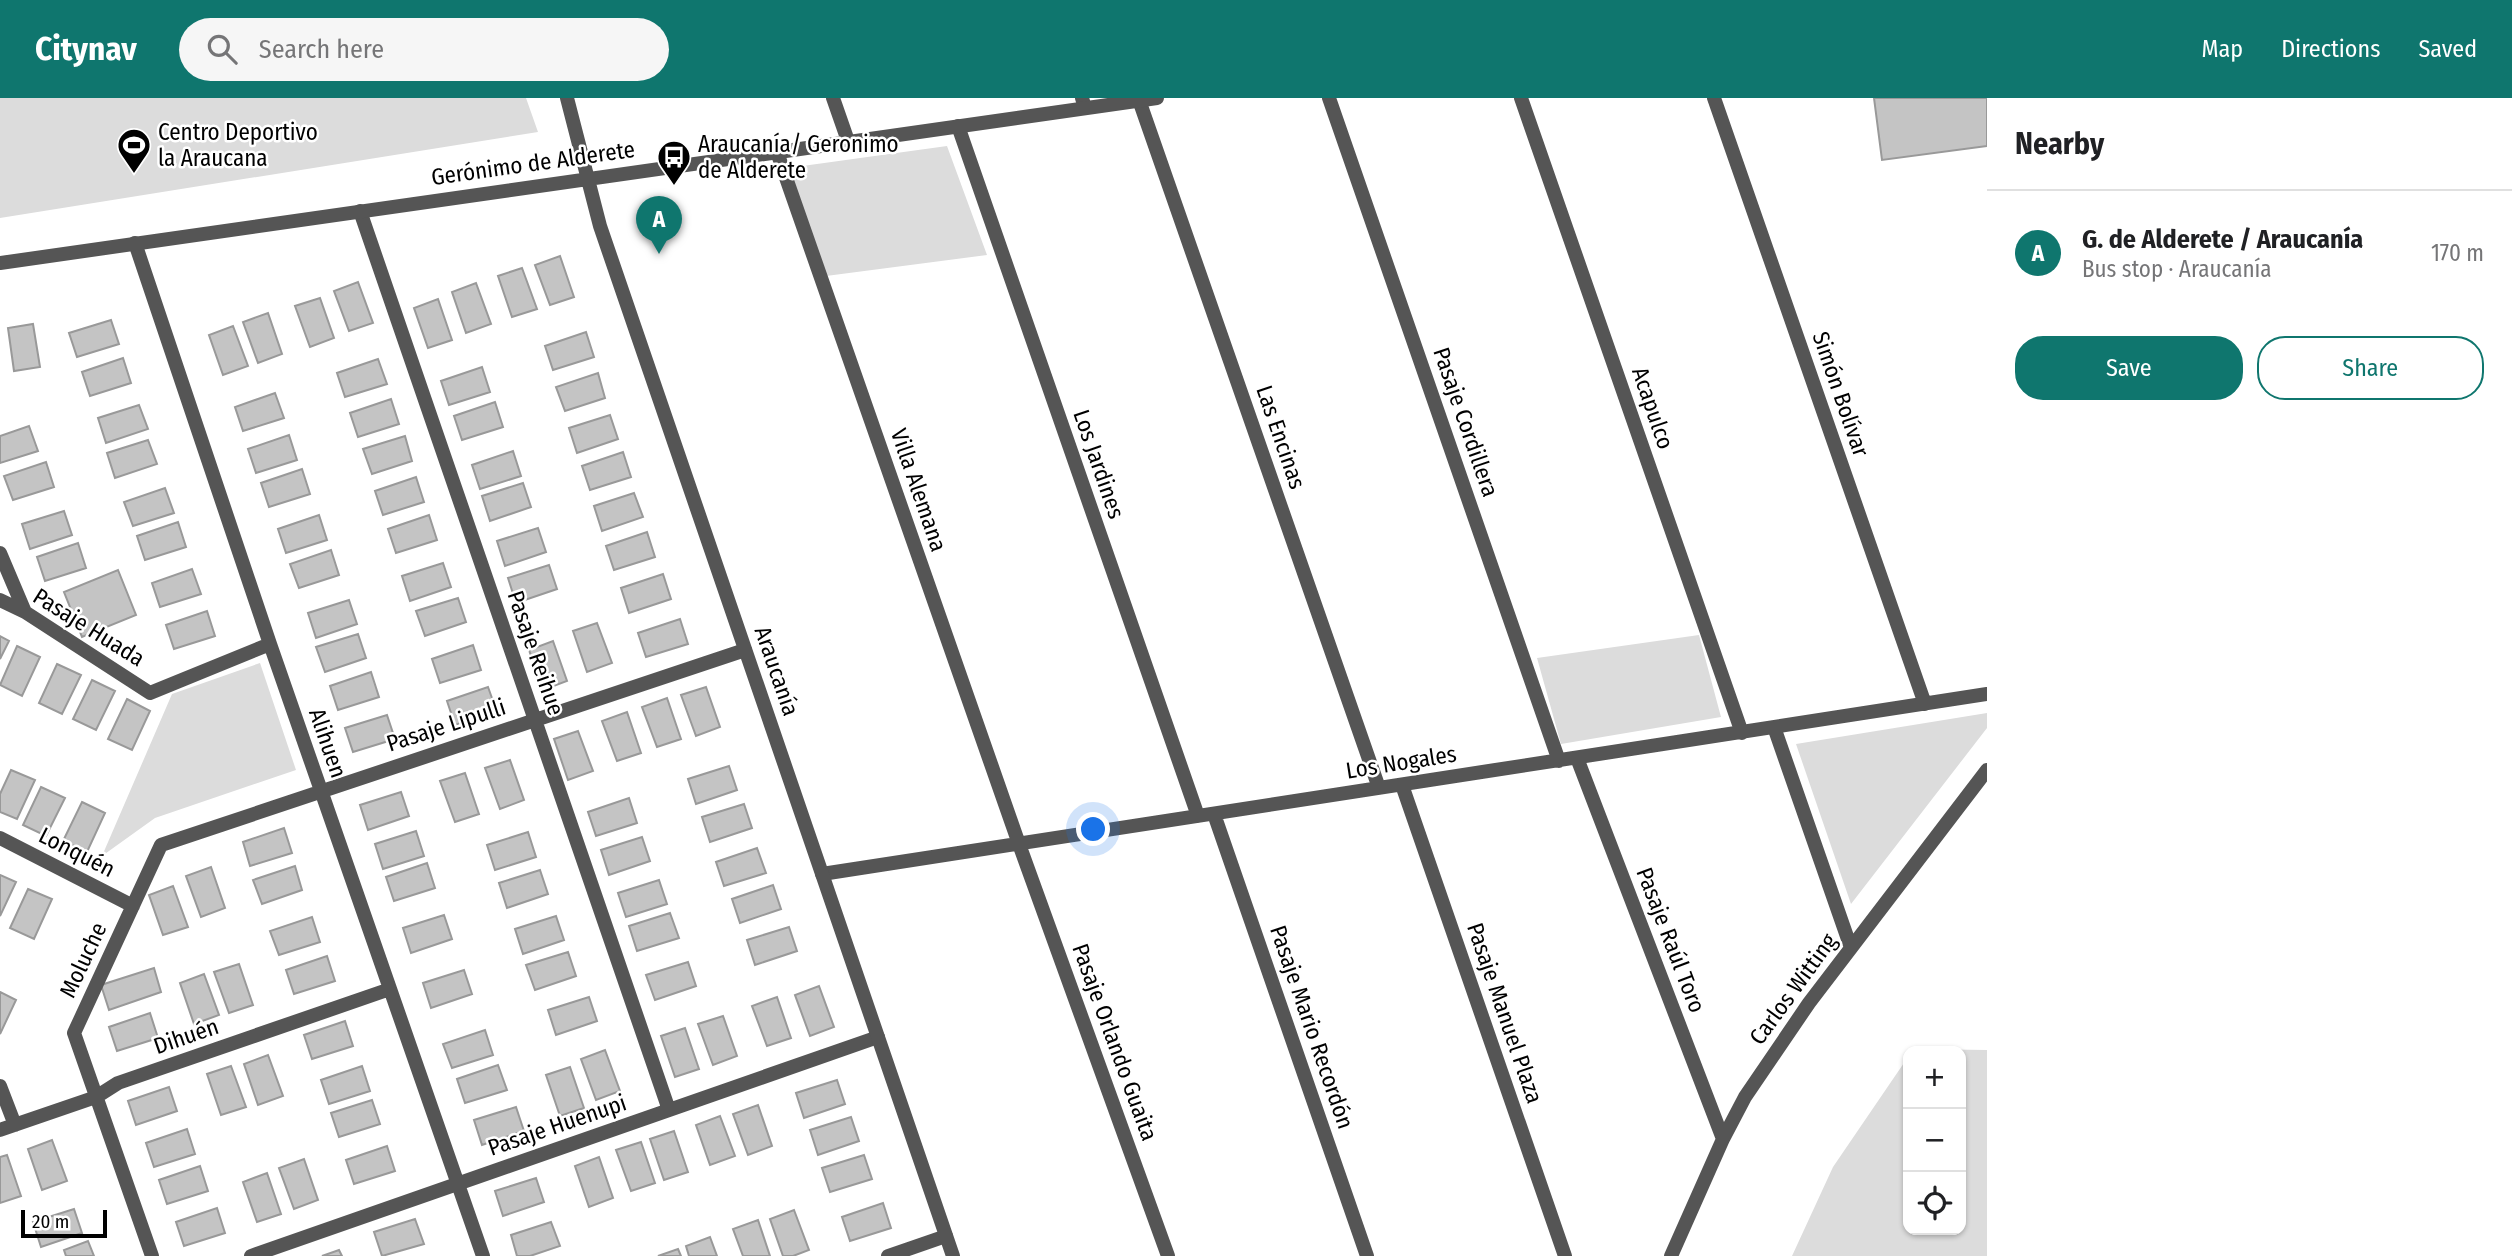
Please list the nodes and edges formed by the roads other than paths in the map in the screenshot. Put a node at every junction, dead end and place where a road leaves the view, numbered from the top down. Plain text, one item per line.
1 (567, 98) edge
2 (833, 98) edge
3 (1157, 98) edge
4 (1329, 98) edge
5 (1521, 98) edge
6 (1714, 98) edge
7 (1139, 100) junction
8 (1084, 103) edge
9 (958, 126) junction
10 (848, 141) junction
11 (777, 152) junction
12 (588, 178) junction
13 (360, 211) junction
14 (135, 243) junction
15 (0, 263) edge
16 (0, 553) edge
17 (0, 600) edge
18 (25, 612) junction
19 (270, 644) junction
20 (745, 650) junction
21 (1987, 694) edge
22 (1925, 704) junction
23 (535, 719) junction
24 (1774, 727) junction
25 (1742, 733) junction
26 (1577, 758) junction
27 (1559, 761) junction
28 (1987, 770) edge
29 (1402, 785) junction
30 (1379, 789) junction
31 (321, 791) junction
32 (1214, 814) junction
33 (1198, 817) junction
34 (0, 838) edge
35 (1019, 844) junction
36 (822, 874) junction
37 (133, 906) junction
38 (1851, 948) junction
39 (390, 989) junction
40 (878, 1037) junction
41 (0, 1086) edge
42 (96, 1097) junction
43 (669, 1110) junction
44 (15, 1125) junction
45 (0, 1130) edge
46 (1723, 1139) junction
47 (458, 1184) junction
48 (946, 1236) junction
49 (152, 1256) edge
50 (251, 1256) edge
51 (483, 1256) edge
52 (888, 1256) edge
53 (953, 1256) edge
54 (1168, 1256) edge
55 (1367, 1256) edge
56 (1565, 1256) edge
57 (1671, 1256) edge

1 - 12 street, Araucanía
2 - 10 street
3 - 7 street, Gerónimo de Alderete
4 - 27 street, Pasaje Cordillera
5 - 25 street, Acapulco
6 - 22 street, Simón Bolívar
7 - 8 street, Gerónimo de Alderete
7 - 30 street, Las Encinas
8 - 9 street, Gerónimo de Alderete
9 - 10 street, Gerónimo de Alderete
9 - 33 street, Los Jardines
10 - 11 street, Gerónimo de Alderete
11 - 12 street, Gerónimo de Alderete
11 - 35 street, Villa Alemana
12 - 13 street, Gerónimo de Alderete
12 - 20 street, Araucanía
13 - 14 street, Gerónimo de Alderete
13 - 23 street, Pasaje Reihue
14 - 15 street, Gerónimo de Alderete
14 - 19 street, Alihuen
16 - 18 street
17 - 18 street, Pasaje Huada
18 - 19 street, Pasaje Huada
19 - 31 street, Alihuen
20 - 23 street, Pasaje Lipulli
20 - 36 street, Araucanía
21 - 22 street, Los Nogales
22 - 24 street, Los Nogales
23 - 31 street, Pasaje Lipulli
23 - 43 street, Pasaje Reihue
24 - 25 street, Los Nogales
24 - 38 street
25 - 26 street, Los Nogales
26 - 27 street, Los Nogales
26 - 46 street, Pasaje Raúl Toro
27 - 29 street, Los Nogales
28 - 38 street, Carlos Witting
29 - 30 street, Los Nogales
29 - 56 street, Pasaje Manuel Plaza
30 - 32 street, Los Nogales
31 - 37 street, Moluche
31 - 39 street, Alihuen
32 - 33 street, Los Nogales
32 - 55 street, Pasaje Mario Recordón
33 - 35 street, Los Nogales
34 - 37 street, Lonquén
35 - 36 street, Los Nogales
35 - 54 street, Pasaje Orlando Guaita
36 - 40 street, Araucanía
37 - 42 street, Moluche
38 - 46 street, Carlos Witting
39 - 42 street, Dihuén
39 - 47 street, Alihuen
40 - 43 street, Pasaje Huenupi
40 - 48 street, Araucanía
41 - 44 street
42 - 44 street, Dihuén
42 - 49 street, Moluche
43 - 47 street, Pasaje Huenupi
44 - 45 street, Dihuén
46 - 57 street, Carlos Witting
47 - 50 street, Pasaje Huenupi
47 - 51 street, Alihuen
48 - 52 street
48 - 53 street, Araucanía

